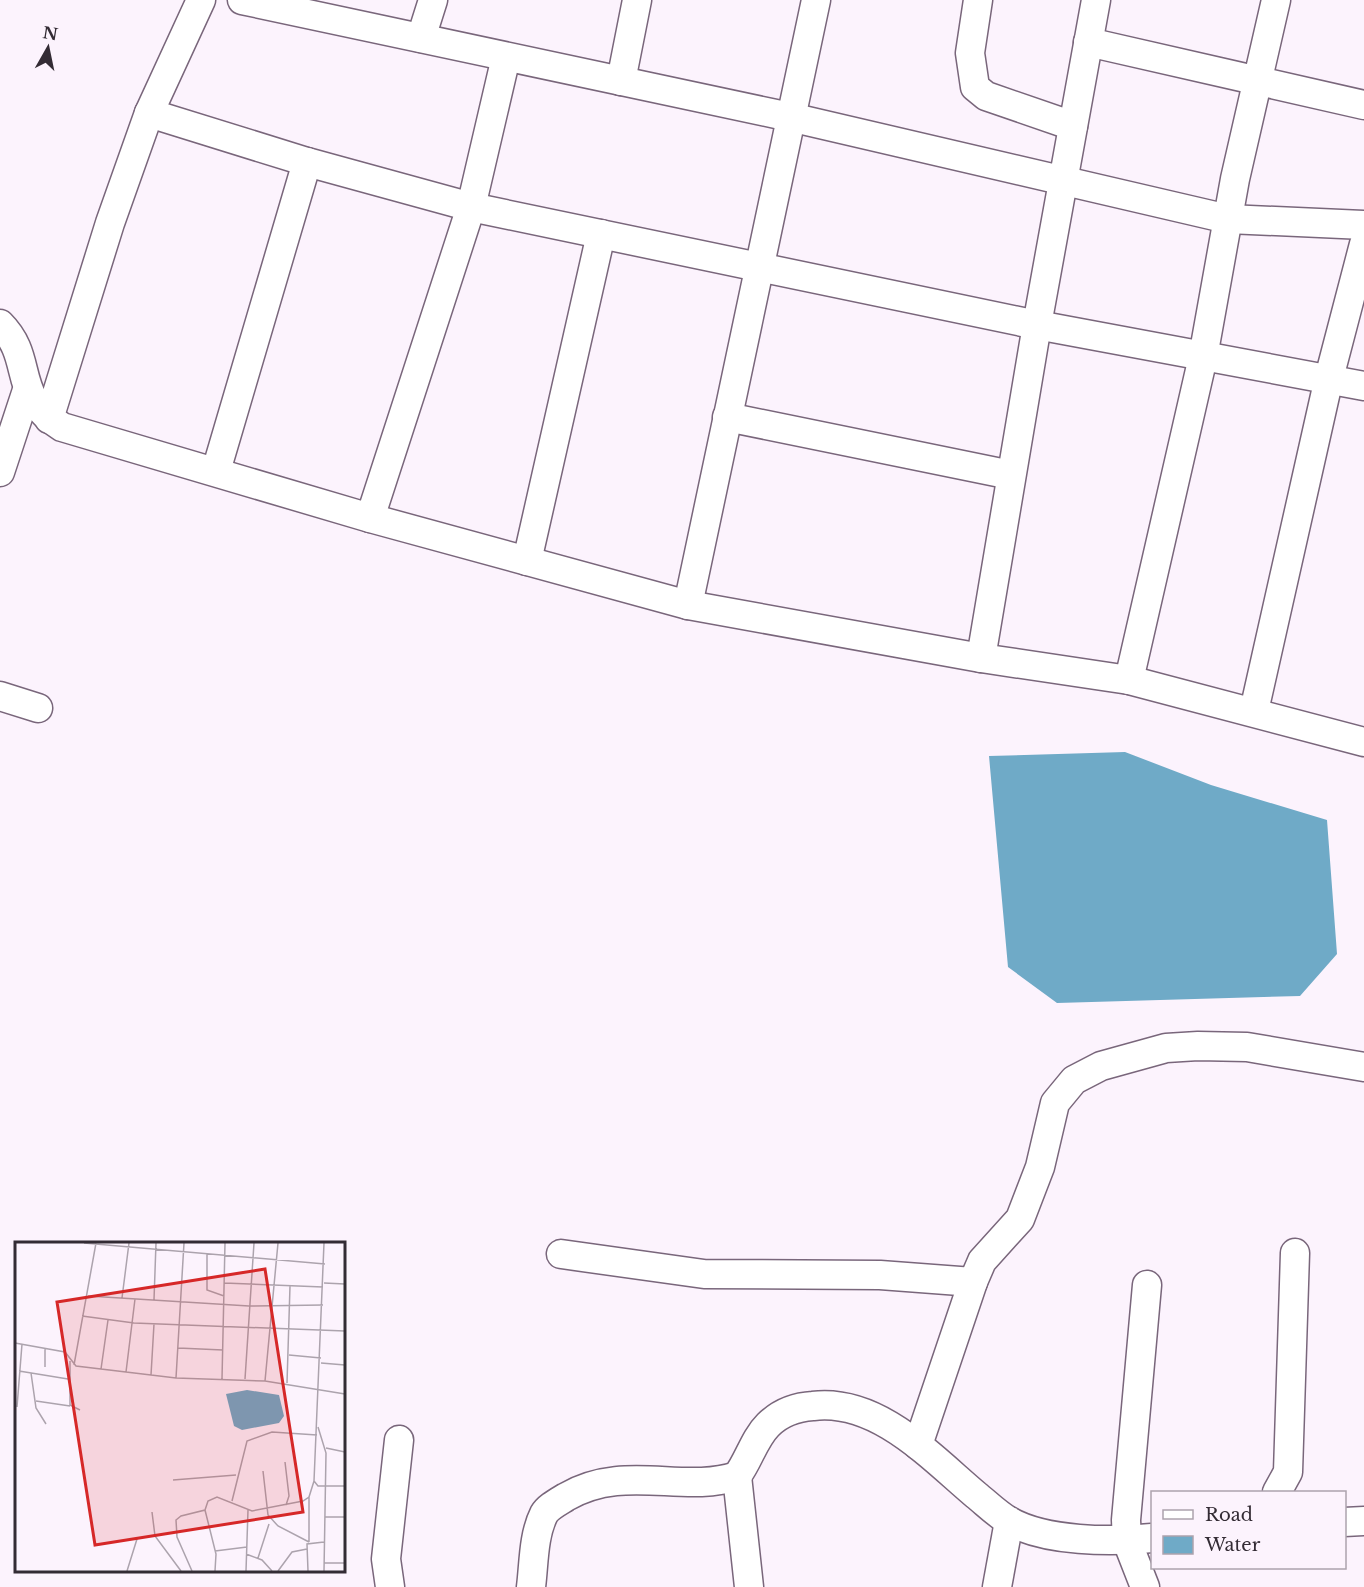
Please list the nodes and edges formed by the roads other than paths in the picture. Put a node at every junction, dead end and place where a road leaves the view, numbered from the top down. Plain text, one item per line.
1 (201, 0) edge
2 (242, 0) edge
3 (433, 0) edge
4 (637, 0) edge
5 (816, 0) edge
6 (978, 0) edge
7 (1096, 0) edge
8 (1276, 0) edge
9 (421, 38) junction
10 (1088, 42) junction
11 (506, 57) junction
12 (621, 81) junction
13 (1258, 82) junction
14 (1364, 105) edge
15 (149, 113) junction
16 (790, 117) junction
17 (1073, 126) junction
18 (307, 162) junction
19 (1064, 180) junction
20 (471, 207) junction
21 (1228, 219) junction
22 (1364, 225) edge
23 (601, 234) junction
24 (1364, 244) edge
25 (758, 267) junction
26 (0, 324) edge
27 (1037, 325) junction
28 (1203, 357) junction
29 (1329, 378) junction
30 (1364, 386) edge
31 (27, 390) junction
32 (727, 417) junction
33 (49, 419) junction
34 (216, 471) junction
35 (0, 472) edge
36 (1011, 475) junction
37 (370, 518) junction
38 (527, 561) junction
39 (688, 605) junction
40 (981, 658) junction
41 (1128, 680) junction
42 (0, 696) edge
43 (38, 708) dead end
44 (1254, 711) junction
45 (1364, 742) edge
46 (1364, 1067) edge
47 (1295, 1253) dead end
48 (561, 1254) dead end
49 (973, 1282) junction
50 (1147, 1285) dead end
51 (399, 1440) dead end
52 (918, 1445) junction
53 (738, 1476) junction
54 (1278, 1491) edge
55 (1009, 1521) junction
56 (1364, 1521) edge
57 (1346, 1522) edge
58 (1140, 1539) edge
59 (390, 1587) edge
60 (531, 1587) edge
61 (749, 1587) edge
62 (997, 1587) edge
63 (1145, 1587) edge

1 - 15 street
2 - 9 street
3 - 9 street
4 - 12 street
5 - 16 street
6 - 17 street
7 - 10 street
8 - 13 street
9 - 11 street
10 - 13 street
10 - 17 street
11 - 12 street
11 - 20 street
12 - 16 street
13 - 14 street
13 - 21 street
15 - 18 street
15 - 33 street
16 - 19 street
16 - 25 street
17 - 19 street
18 - 20 street
18 - 34 street
19 - 21 street
19 - 27 street
20 - 23 street
20 - 37 street
21 - 22 street
21 - 28 street
23 - 25 street
23 - 38 street
24 - 29 street
25 - 27 street
25 - 32 street
26 - 31 street
27 - 28 street
27 - 36 street
28 - 29 street
28 - 41 street
29 - 30 street
29 - 44 street
31 - 33 street
31 - 35 street
32 - 36 street
32 - 39 street
33 - 34 street
34 - 37 street
36 - 40 street
37 - 38 street
38 - 39 street
39 - 40 street
40 - 41 street
41 - 44 street
42 - 43 street
44 - 45 street
46 - 49 street
47 - 54 street
48 - 49 street
49 - 52 street
50 - 58 street
51 - 59 street
52 - 53 street
52 - 55 street
53 - 60 street
53 - 61 street
55 - 58 street
55 - 62 street
56 - 57 street
58 - 63 street

